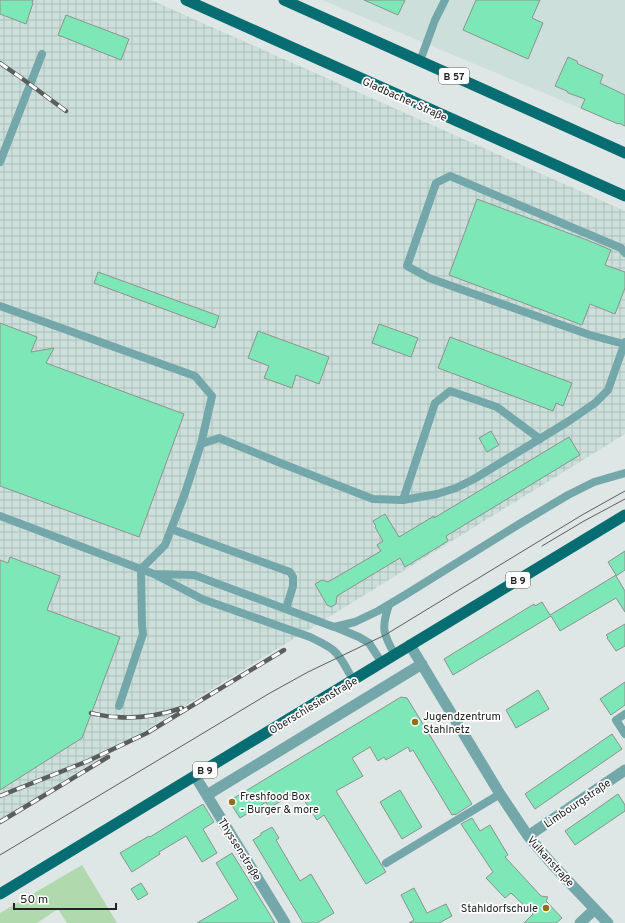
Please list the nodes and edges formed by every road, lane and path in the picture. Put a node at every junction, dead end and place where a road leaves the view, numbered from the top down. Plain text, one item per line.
1 (186, 0) edge
2 (444, 0) edge
3 (286, 1) edge
4 (42, 54) dead end
5 (420, 61) junction
6 (625, 153) edge
7 (0, 162) edge
8 (625, 196) edge
9 (625, 252) edge
10 (0, 306) edge
11 (625, 343) edge
12 (540, 439) junction
13 (201, 444) junction
14 (625, 473) edge
15 (403, 500) junction
16 (625, 515) edge
17 (0, 516) edge
18 (171, 529) junction
19 (141, 569) junction
20 (154, 574) junction
21 (389, 605) junction
22 (286, 609) junction
23 (334, 627) junction
24 (410, 645) junction
25 (395, 655) junction
26 (382, 663) junction
27 (422, 664) junction
28 (353, 680) junction
29 (119, 706) dead end
30 (625, 714) edge
31 (625, 734) edge
32 (625, 770) edge
33 (195, 776) junction
34 (500, 794) junction
35 (207, 795) junction
36 (528, 836) junction
37 (386, 864) dead end
38 (0, 894) edge
39 (595, 909) junction
40 (285, 923) edge
41 (580, 923) edge
42 (608, 923) edge

1 - 8 main road, Gladbacher Straße
2 - 5 lane
3 - 5 main road, B 57
4 - 7 lane
5 - 6 main road, B 57
9 - 11 lane
10 - 13 lane
11 - 12 lane
12 - 15 lane
12 - 15 lane
13 - 15 lane
13 - 18 lane
14 - 21 lane
16 - 24 main road, Oberschlesienstraße / B 9
17 - 19 lane
18 - 19 lane
18 - 22 lane
19 - 20 lane
19 - 29 lane
20 - 22 lane
20 - 28 lane
21 - 23 lane
21 - 25 lane
22 - 23 lane
23 - 26 lane
24 - 25 main road, Oberschlesienstraße / B 9
24 - 27 street, Vulkanstraße
25 - 26 main road, Oberschlesienstraße / B 9
26 - 28 main road, Oberschlesienstraße / B 9
27 - 34 street, Vulkanstraße
27 - 35 street, Oberschlesienstraße
28 - 33 main road, Oberschlesienstraße / B 9
30 - 31 lane
32 - 36 street, Limbourgstraße
33 - 35 street, Thyssenstraße
33 - 38 main road, Oberschlesienstraße / B 9
34 - 36 street, Vulkanstraße
34 - 37 lane
35 - 40 street, Thyssenstraße
36 - 39 street, Vulkanstraße
39 - 41 street
39 - 42 street, Vulkanstraße

